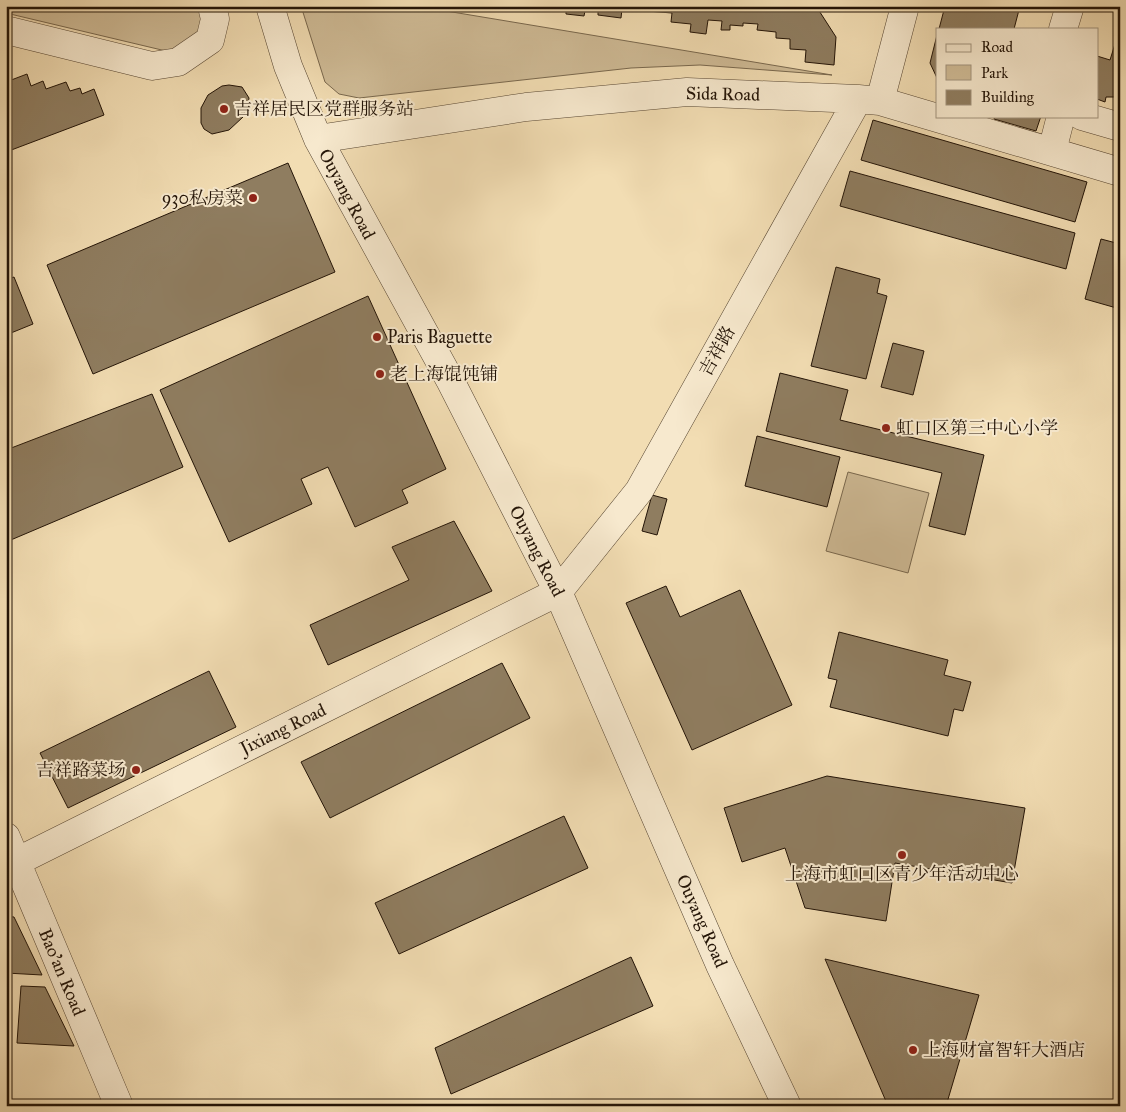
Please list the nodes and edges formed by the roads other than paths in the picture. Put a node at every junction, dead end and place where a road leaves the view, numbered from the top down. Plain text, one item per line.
1 (212, 6) edge
2 (270, 6) edge
3 (905, 6) edge
4 (1070, 6) edge
5 (1063, 28) edge
6 (6, 30) edge
7 (869, 100) junction
8 (1060, 118) edge
9 (1089, 118) edge
10 (1120, 127) edge
11 (318, 139) junction
12 (1052, 151) junction
13 (1120, 172) edge
14 (558, 592) junction
15 (6, 837) edge
16 (11, 862) edge
17 (119, 1106) edge
18 (787, 1106) edge

1 - 6 street
2 - 11 street, Ouyang Road
3 - 7 street, 吉祥路
4 - 5 street
7 - 11 street, Sida Road
7 - 12 street, Sida Road
7 - 14 street, 吉祥路
8 - 12 street
9 - 10 street
11 - 14 street, Ouyang Road
12 - 13 street, Sida Road
14 - 16 street, Jixiang Road
14 - 18 street, Ouyang Road
15 - 16 street, Bao'an Road
16 - 17 street, Bao'an Road

